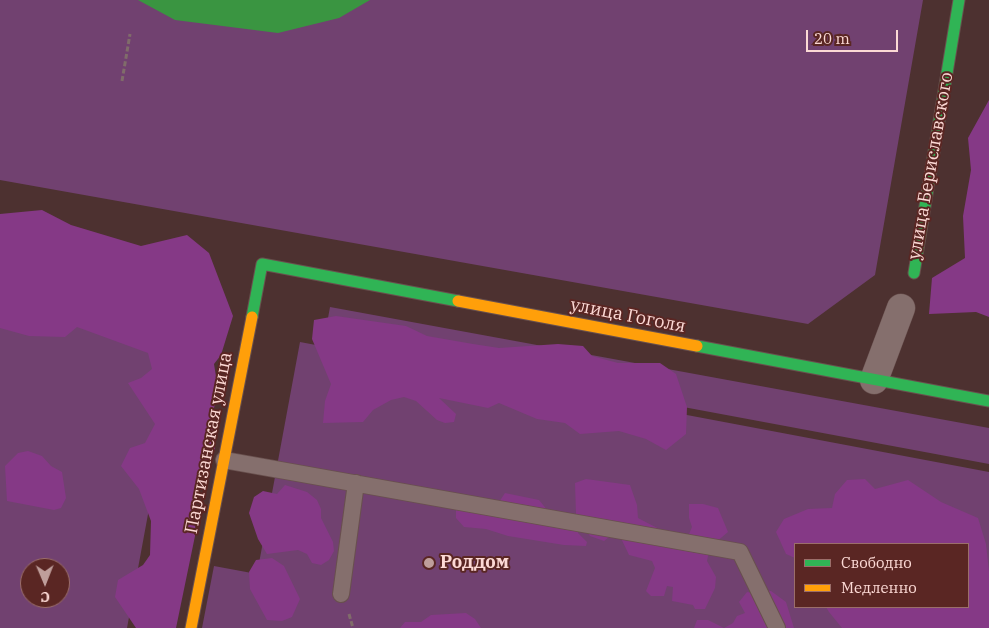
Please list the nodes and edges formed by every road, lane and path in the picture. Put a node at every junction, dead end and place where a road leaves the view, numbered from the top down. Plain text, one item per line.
1 (959, 0) edge
2 (130, 34) dead end
3 (122, 81) dead end
4 (262, 264) joint
5 (914, 273) dead end
6 (901, 308) dead end
7 (874, 380) junction
8 (989, 401) edge
9 (224, 460) junction
10 (356, 483) junction
11 (341, 594) dead end
12 (191, 628) edge
13 (777, 628) edge

1 - 5 street, улица Бериславского
2 - 3 path
4 - 7 street, улица Гоголя
4 - 9 street, Партизанская улица
6 - 7 street
7 - 8 street, улица Гоголя
9 - 10 lane
9 - 12 street, Партизанская улица
10 - 11 lane
10 - 13 lane

